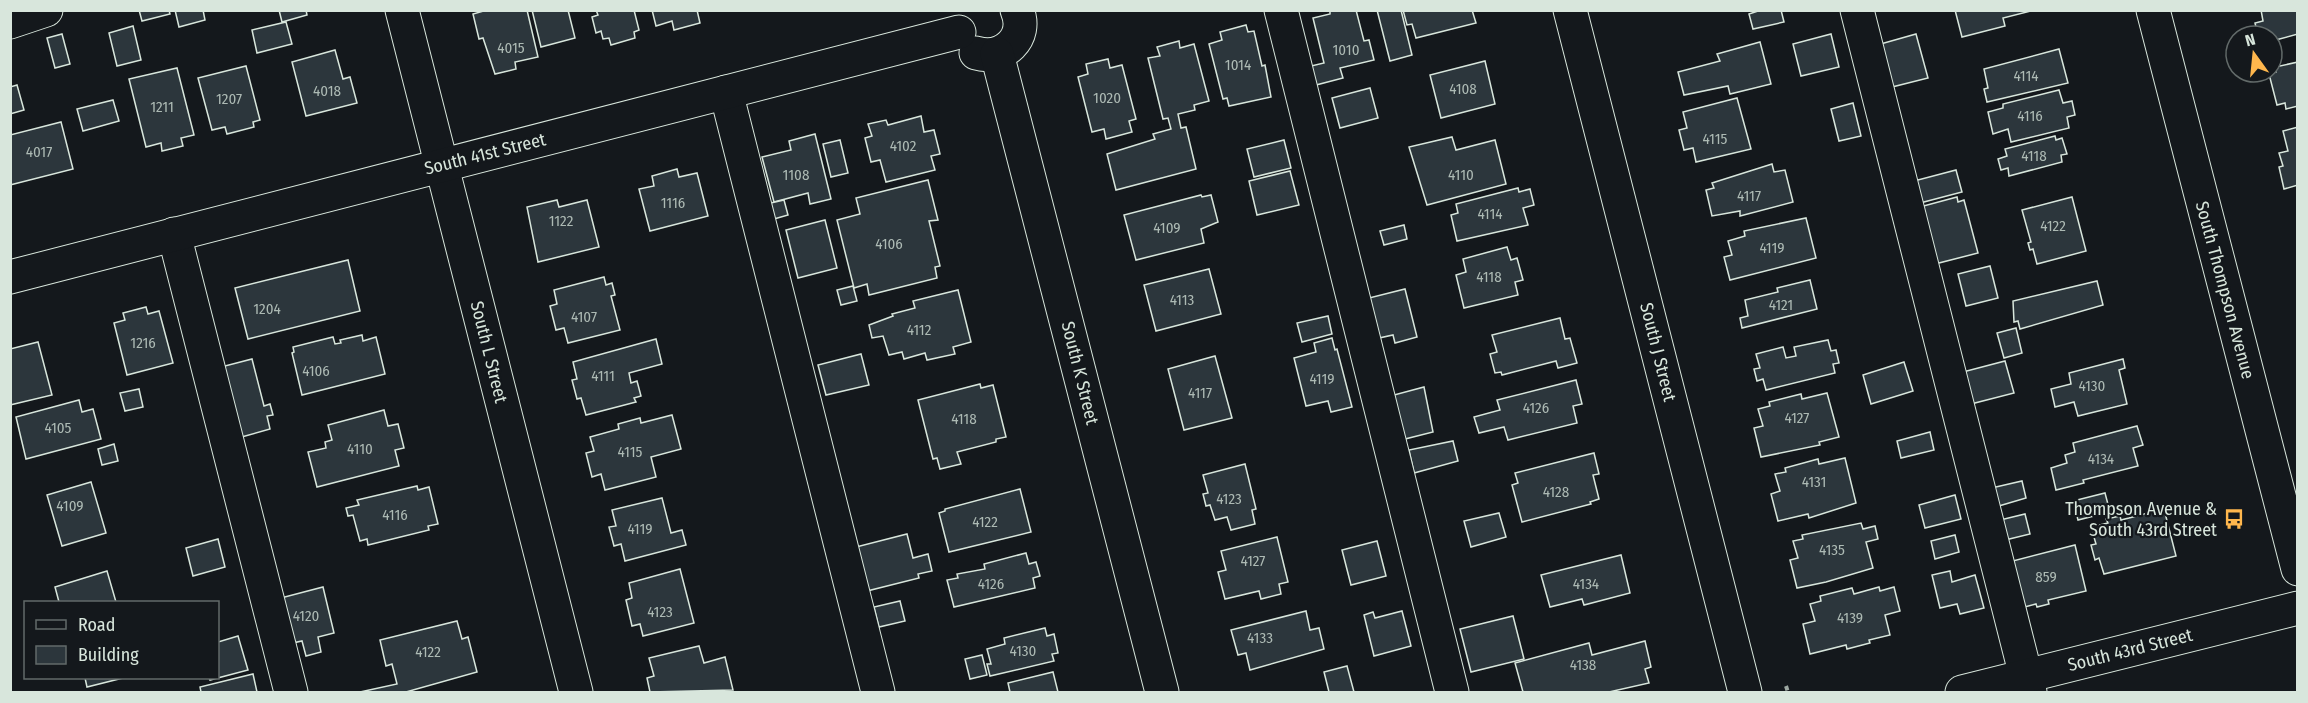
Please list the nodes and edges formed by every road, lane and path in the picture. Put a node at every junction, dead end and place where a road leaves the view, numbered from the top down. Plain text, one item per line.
1 (46, 10) edge
2 (402, 10) edge
3 (1281, 10) edge
4 (1570, 10) edge
5 (1857, 10) edge
6 (2153, 10) edge
7 (1027, 13) edge
8 (961, 21) edge
9 (10, 22) edge
10 (997, 54) junction
11 (726, 92) junction
12 (442, 165) junction
13 (174, 234) junction
14 (10, 277) edge
15 (2298, 569) edge
16 (2298, 608) edge
17 (2028, 685) edge
18 (1786, 686) dead end
19 (291, 693) edge
20 (576, 693) edge
21 (878, 693) edge
22 (1162, 693) edge
23 (1452, 693) edge
24 (1745, 693) edge
25 (1788, 693) edge
26 (1962, 693) edge

1 - 9 street
2 - 12 street, South L Street
3 - 23 street
4 - 24 street, South J Street
5 - 17 street
6 - 15 street, South Thompson Avenue
7 - 10 street
8 - 10 street
8 - 11 street, South 41st Street
10 - 22 street, South K Street
11 - 12 street, South 41st Street
11 - 21 street
12 - 13 street, South 41st Street
12 - 20 street, South L Street
13 - 14 street, South 41st Street
13 - 19 street
16 - 17 street, South 43rd Street
17 - 26 street, South 43rd Street
18 - 25 path

